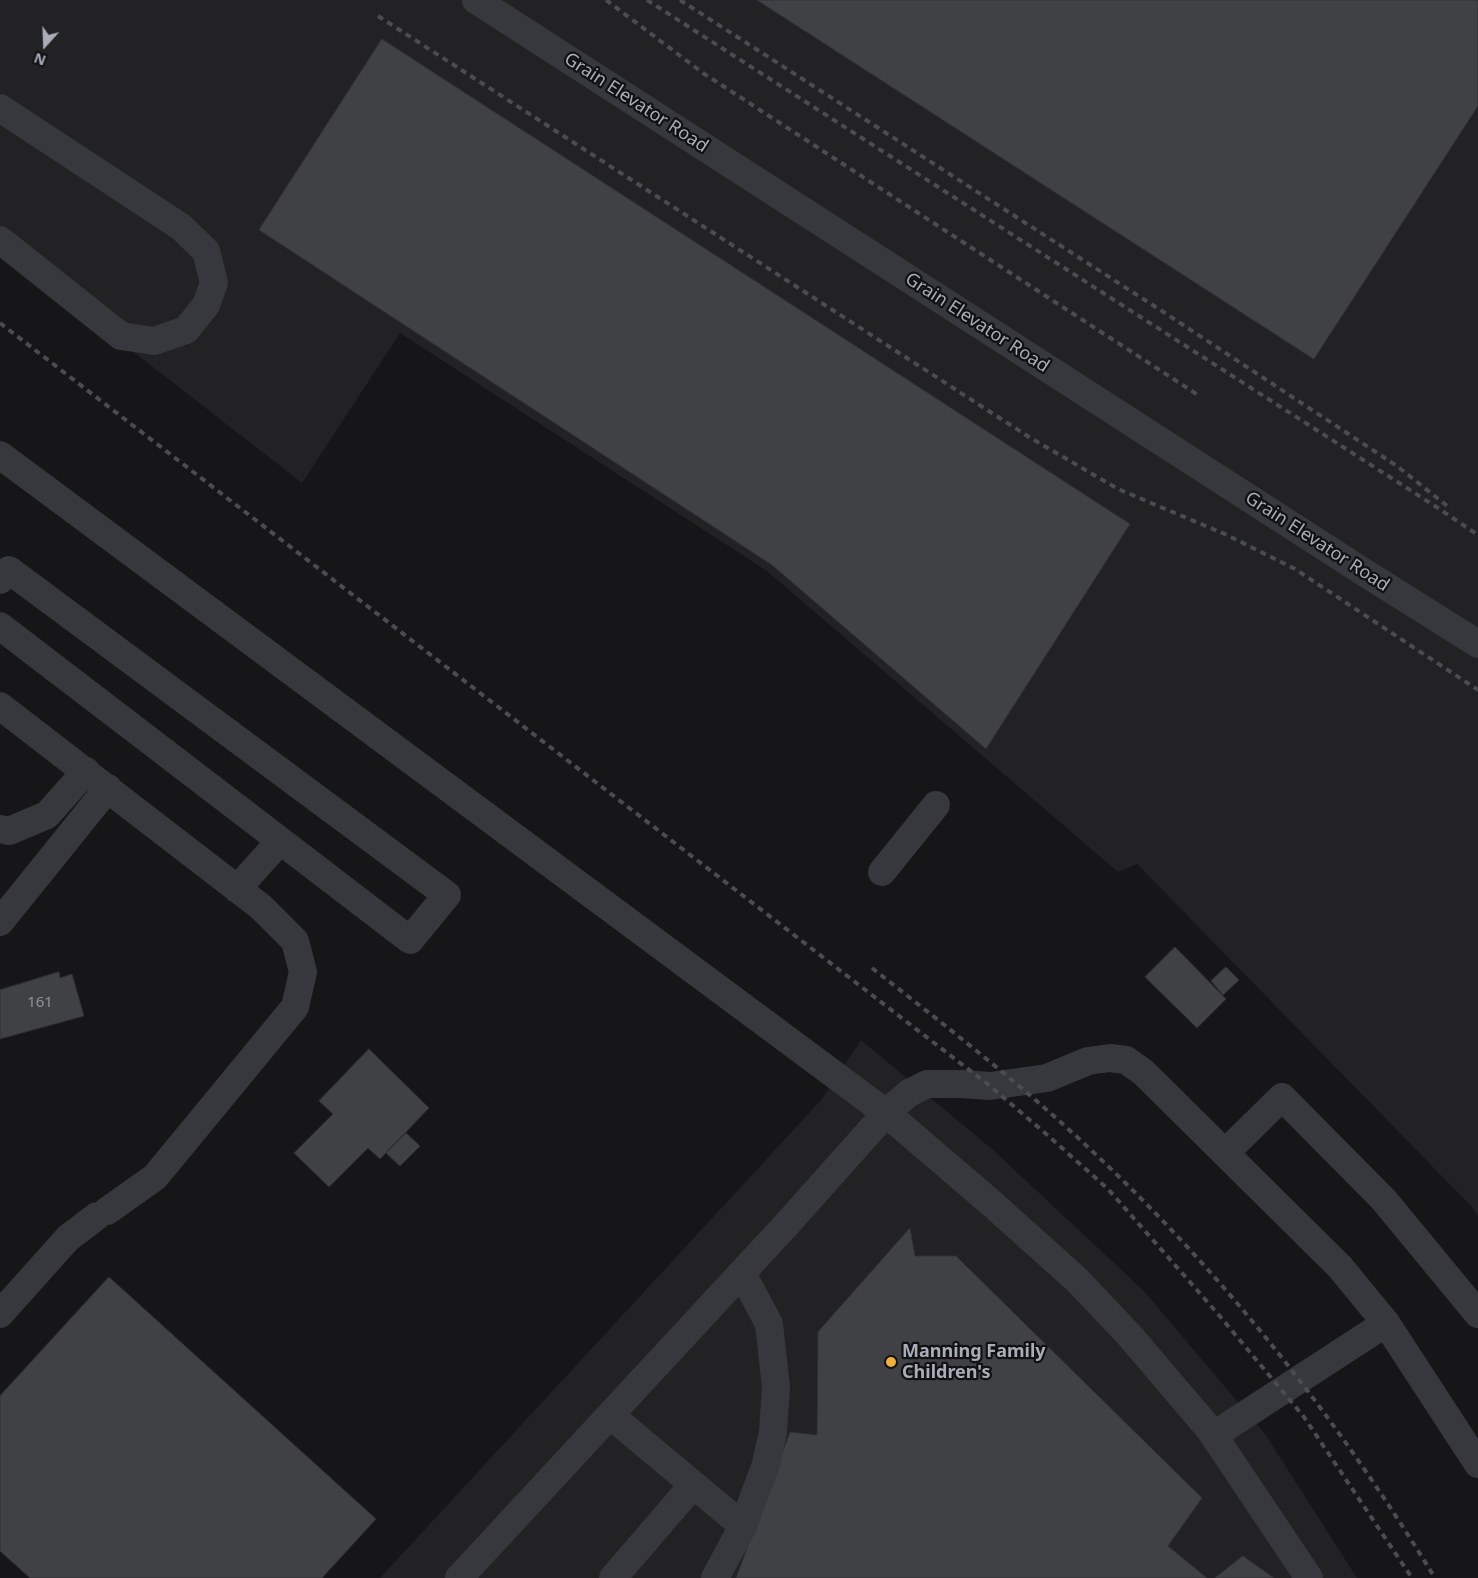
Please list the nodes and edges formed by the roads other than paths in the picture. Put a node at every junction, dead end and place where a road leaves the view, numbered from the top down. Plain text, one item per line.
1 (476, 0) edge
2 (0, 108) edge
3 (0, 240) edge
4 (0, 455) edge
5 (0, 580) edge
6 (0, 626) edge
7 (1478, 644) edge
8 (0, 706) edge
9 (86, 771) junction
10 (108, 788) junction
11 (936, 805) dead end
12 (0, 829) edge
13 (280, 841) junction
14 (882, 872) dead end
15 (237, 888) junction
16 (0, 922) edge
17 (886, 1113) junction
18 (1225, 1154) junction
19 (742, 1273) junction
20 (0, 1314) edge
21 (1478, 1314) edge
22 (1386, 1323) junction
23 (610, 1415) junction
24 (1214, 1435) junction
25 (1478, 1464) edge
26 (693, 1485) junction
27 (743, 1526) junction
28 (1306, 1577) edge
29 (459, 1578) edge
30 (613, 1578) edge
31 (716, 1578) edge

1 - 7 street, Grain Elevator Road
2 - 3 street
4 - 17 street
5 - 13 street
6 - 13 street
8 - 9 street
9 - 10 street
9 - 12 street
10 - 15 street
10 - 16 street
11 - 14 street
13 - 15 street
15 - 20 street
17 - 18 street
17 - 19 street
17 - 24 street
18 - 21 street
18 - 22 street
19 - 23 street
19 - 27 street
22 - 24 street
22 - 25 street
23 - 26 street
23 - 29 street
24 - 28 street
26 - 27 street
26 - 30 street
27 - 31 street

